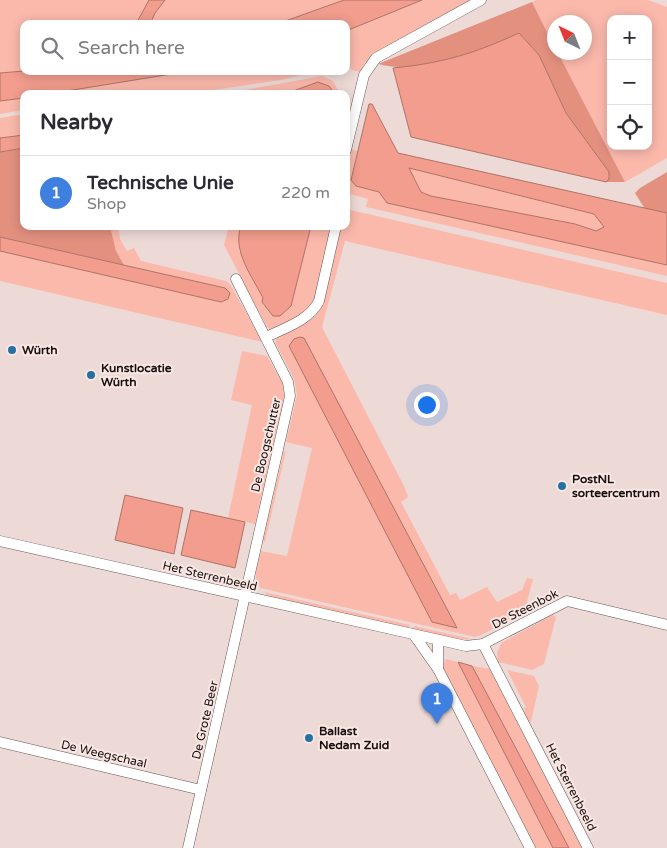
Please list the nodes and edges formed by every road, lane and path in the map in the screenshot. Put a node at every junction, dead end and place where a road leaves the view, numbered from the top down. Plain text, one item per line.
1 (481, 0) edge
2 (350, 136) edge
3 (335, 230) edge
4 (236, 279) dead end
5 (266, 338) junction
6 (0, 540) edge
7 (244, 596) junction
8 (667, 625) edge
9 (414, 635) junction
10 (438, 641) junction
11 (483, 644) junction
12 (438, 669) junction
13 (0, 742) edge
14 (202, 790) junction
15 (188, 848) edge
16 (530, 848) edge
17 (588, 848) edge

1 - 2 street
3 - 5 street
4 - 5 street, De Boogschutter
5 - 7 street, De Boogschutter
6 - 7 street, Het Sterrenbeeld
7 - 9 street, Het Sterrenbeeld
7 - 14 street, De Grote Beer
8 - 11 street, De Steenbok
9 - 10 street, Het Sterrenbeeld
9 - 12 street
10 - 11 street, Het Sterrenbeeld
10 - 12 street
11 - 17 street, Het Sterrenbeeld
12 - 16 street
13 - 14 street, De Weegschaal
14 - 15 street, De Grote Beer

